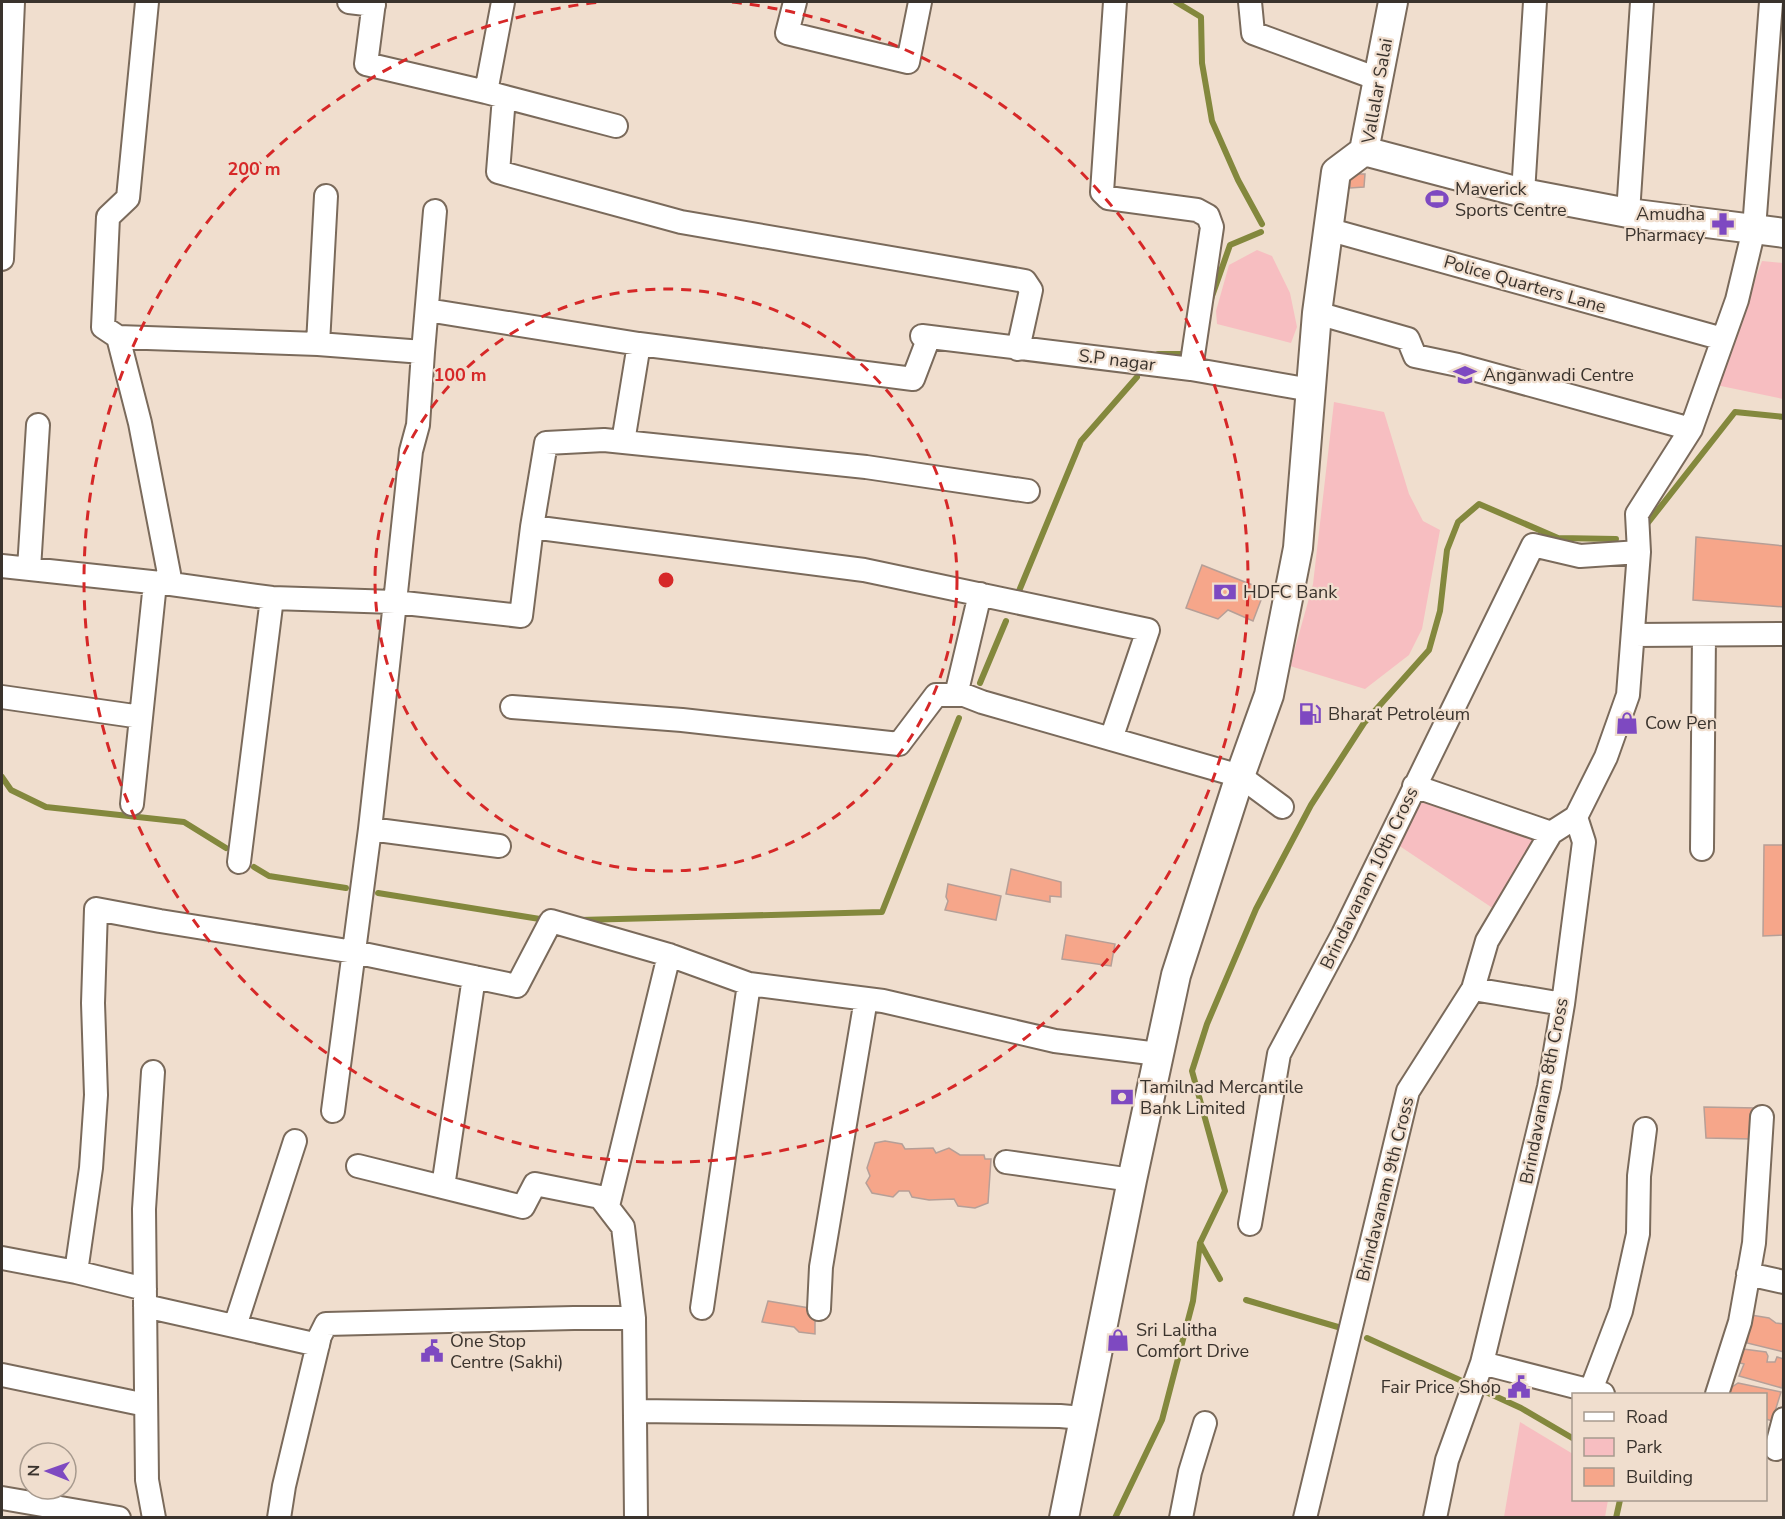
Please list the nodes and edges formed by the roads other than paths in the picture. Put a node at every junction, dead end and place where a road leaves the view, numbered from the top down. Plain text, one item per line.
1 (13, 2) edge
2 (147, 2) edge
3 (349, 2) edge
4 (503, 2) edge
5 (795, 2) edge
6 (920, 2) edge
7 (1115, 2) edge
8 (1250, 2) edge
9 (1393, 2) edge
10 (1535, 2) edge
11 (1642, 2) edge
12 (1761, 2) edge
13 (1771, 2) edge
14 (374, 3) edge
15 (1378, 79) junction
16 (495, 94) junction
17 (615, 126) dead end
18 (1364, 151) junction
19 (1523, 193) junction
20 (326, 196) dead end
21 (435, 210) dead end
22 (1628, 213) junction
23 (1327, 229) junction
24 (1754, 229) junction
25 (1784, 233) edge
26 (2, 259) edge
27 (427, 310) junction
28 (1317, 312) junction
29 (118, 337) junction
30 (1723, 339) junction
31 (318, 344) junction
32 (639, 344) junction
33 (1018, 349) junction
34 (423, 352) junction
35 (1191, 369) junction
36 (1311, 390) junction
37 (38, 425) dead end
38 (1691, 429) junction
39 (623, 442) junction
40 (1028, 490) dead end
41 (532, 527) junction
42 (1640, 552) junction
43 (2, 566) edge
44 (29, 569) junction
45 (163, 584) junction
46 (980, 594) junction
47 (272, 598) junction
48 (394, 602) junction
49 (1784, 634) edge
50 (1633, 635) junction
51 (1704, 635) junction
52 (956, 695) junction
53 (2, 697) edge
54 (512, 707) dead end
55 (141, 717) junction
56 (1111, 740) junction
57 (1240, 776) junction
58 (1414, 786) junction
59 (132, 804) dead end
60 (1282, 807) dead end
61 (1576, 817) junction
62 (370, 829) junction
63 (1551, 833) junction
64 (499, 846) dead end
65 (1702, 849) dead end
66 (239, 862) dead end
67 (354, 952) junction
68 (669, 955) junction
69 (474, 977) junction
70 (749, 984) junction
71 (1473, 988) junction
72 (866, 999) junction
73 (1563, 1004) junction
74 (1158, 1054) junction
75 (153, 1072) dead end
76 (333, 1111) dead end
77 (1762, 1117) dead end
78 (1645, 1129) dead end
79 (295, 1141) dead end
80 (1006, 1162) dead end
81 (358, 1166) dead end
82 (1132, 1180) junction
83 (443, 1187) junction
84 (608, 1206) junction
85 (1250, 1224) dead end
86 (2, 1258) edge
87 (76, 1272) junction
88 (1748, 1274) junction
89 (1784, 1282) edge
90 (145, 1298) junction
91 (702, 1308) dead end
92 (819, 1309) dead end
93 (634, 1318) junction
94 (235, 1326) junction
95 (318, 1345) junction
96 (1482, 1363) junction
97 (2, 1375) edge
98 (1597, 1392) edge
99 (1718, 1393) edge
100 (146, 1405) junction
101 (635, 1411) junction
102 (1083, 1418) junction
103 (1784, 1419) edge
104 (1205, 1423) dead end
105 (1775, 1448) edge
106 (2, 1498) edge
107 (118, 1518) edge
108 (154, 1518) edge
109 (279, 1518) edge
110 (636, 1518) edge
111 (1064, 1518) edge
112 (1181, 1518) edge
113 (1305, 1518) edge
114 (1435, 1518) edge

1 - 26 street
2 - 29 street
3 - 14 street
4 - 16 street
5 - 6 street
7 - 35 street
8 - 15 street
9 - 15 street, Vallalar Salai
10 - 19 street
11 - 22 street
12 - 13 street
13 - 24 street
14 - 16 street
15 - 18 street, Vallalar Salai
16 - 17 street
16 - 33 street
18 - 19 street, Vallalar Salai
18 - 23 street
19 - 22 street, Vallalar Salai
20 - 31 street
21 - 27 street
22 - 24 street, Vallalar Salai
23 - 28 street
23 - 30 street, Police Quarters Lane
24 - 25 street, Vallalar Salai
24 - 30 street
27 - 32 street
27 - 34 street
28 - 36 street
28 - 38 street
29 - 31 street
29 - 45 street
30 - 38 street
31 - 34 street
32 - 33 street, S.P nagar
32 - 39 street
33 - 35 street, S.P nagar
34 - 48 street
35 - 36 street, S.P nagar
36 - 57 street
37 - 44 street
38 - 42 street
39 - 40 street
39 - 41 street
41 - 46 street
41 - 48 street
42 - 50 street
42 - 58 street, Brindavanam 10th Cross
43 - 44 street
44 - 45 street
45 - 47 street
45 - 55 street
46 - 52 street
46 - 56 street
47 - 48 street
47 - 66 street
48 - 62 street
49 - 51 street
50 - 51 street
50 - 61 street
51 - 65 street
52 - 54 street
52 - 56 street
53 - 55 street
55 - 59 street
56 - 57 street
57 - 60 street
57 - 74 street
58 - 63 street
58 - 85 street, Brindavanam 10th Cross
61 - 63 street, Brindavanam 9th Cross
61 - 73 street, Brindavanam 8th Cross
62 - 64 street
62 - 67 street
63 - 71 street, Brindavanam 9th Cross
67 - 69 street
67 - 76 street
67 - 87 street
68 - 69 street
68 - 70 street
68 - 84 street
69 - 83 street
70 - 72 street
70 - 91 street
71 - 73 street
71 - 113 street, Brindavanam 9th Cross
72 - 74 street
72 - 92 street
73 - 96 street, Brindavanam 8th Cross
74 - 82 street
75 - 90 street
77 - 88 street
78 - 98 street
79 - 94 street
80 - 82 street
81 - 83 street
82 - 102 street
83 - 84 street
84 - 93 street
86 - 87 street
87 - 90 street
88 - 89 street
88 - 99 street
90 - 94 street
90 - 100 street
93 - 95 street
93 - 101 street
94 - 95 street
95 - 109 street
96 - 98 street
96 - 114 street, Brindavanam 8th Cross
97 - 100 street
100 - 108 street
101 - 102 street
101 - 110 street
102 - 111 street
103 - 105 street
104 - 112 street
106 - 107 street

